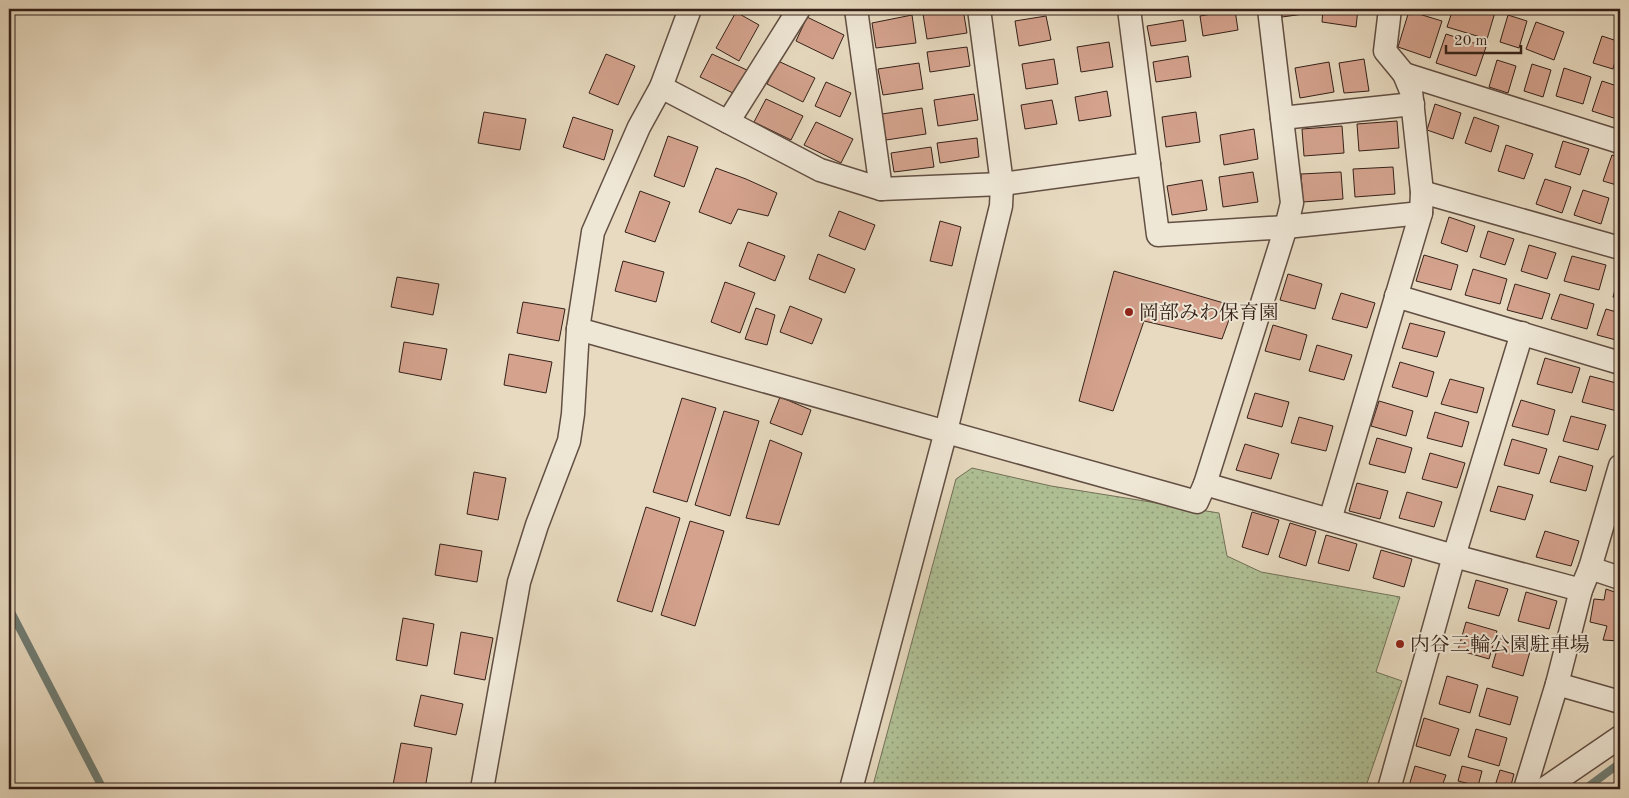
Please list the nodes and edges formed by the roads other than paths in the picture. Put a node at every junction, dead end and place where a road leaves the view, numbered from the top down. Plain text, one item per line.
1 (690, 9) edge
2 (799, 9) edge
3 (856, 9) edge
4 (979, 9) edge
5 (1129, 9) edge
6 (1269, 9) edge
7 (1390, 9) edge
8 (1404, 74) junction
9 (661, 87) junction
10 (1413, 104) junction
11 (1282, 118) junction
12 (728, 122) junction
13 (1620, 142) edge
14 (1149, 164) junction
15 (1002, 184) junction
16 (881, 189) junction
17 (1421, 202) junction
18 (1286, 227) junction
19 (1620, 248) edge
20 (1396, 296) junction
21 (578, 329) junction
22 (1522, 333) junction
23 (1620, 363) edge
24 (946, 431) junction
25 (1620, 466) edge
26 (1206, 484) junction
27 (1330, 520) junction
28 (1454, 556) junction
29 (1590, 568) junction
30 (1620, 578) edge
31 (1581, 590) junction
32 (1557, 684) junction
33 (1620, 702) edge
34 (1620, 736) edge
35 (482, 789) edge
36 (851, 789) edge
37 (1389, 789) edge
38 (1525, 789) edge
39 (1544, 789) edge

1 - 9 street
2 - 12 street
3 - 16 street
4 - 15 street
5 - 14 street
6 - 11 street
7 - 8 street
8 - 10 street
8 - 13 street
9 - 12 street
9 - 21 street
10 - 11 street
10 - 17 street
11 - 18 street
12 - 16 street
14 - 15 street
14 - 18 street
15 - 16 street
15 - 24 street
17 - 18 street
17 - 19 street
17 - 20 street
18 - 26 street
20 - 22 street
20 - 27 street
21 - 24 street
21 - 35 street
22 - 23 street
22 - 28 street
24 - 26 street
24 - 36 street
25 - 29 street
26 - 27 street
27 - 28 street
28 - 31 street
28 - 37 street
29 - 30 street
29 - 31 street
31 - 32 street
32 - 33 street
32 - 38 street
34 - 39 street

